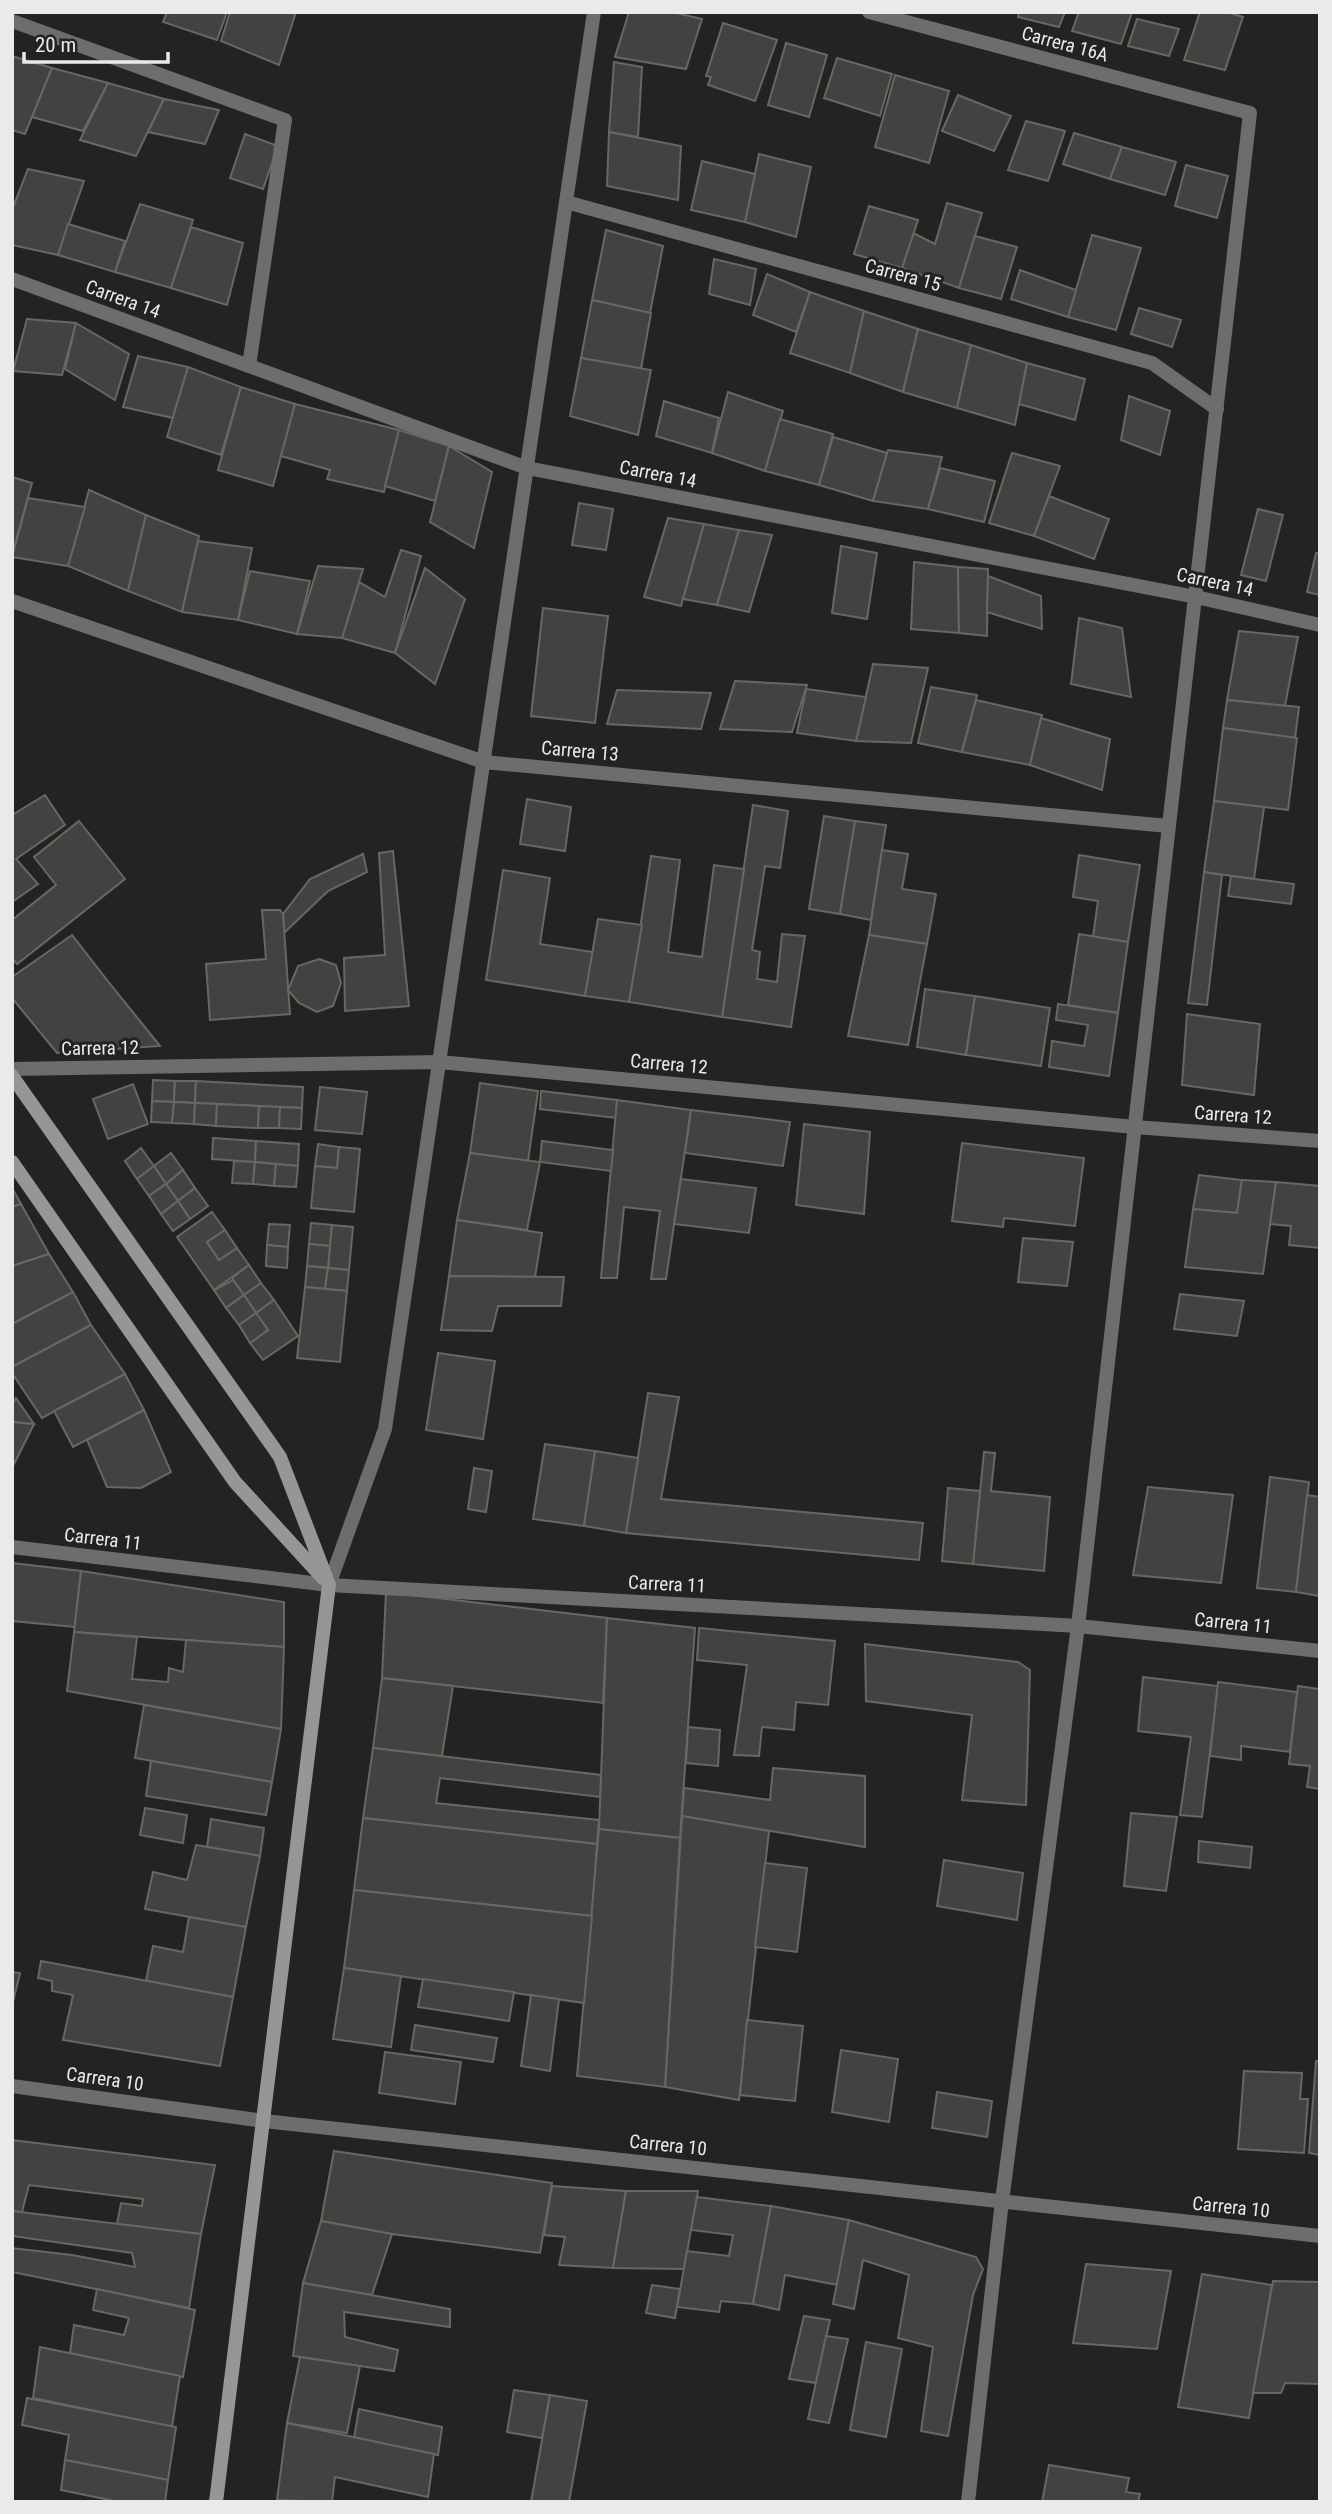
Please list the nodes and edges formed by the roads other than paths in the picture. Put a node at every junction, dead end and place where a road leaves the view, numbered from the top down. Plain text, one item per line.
1 (594, 12) edge
2 (869, 12) edge
3 (12, 22) edge
4 (566, 202) junction
5 (12, 279) edge
6 (248, 366) junction
7 (1217, 409) junction
8 (527, 468) junction
9 (1196, 597) junction
10 (12, 601) edge
11 (1320, 625) edge
12 (484, 762) junction
13 (1168, 826) junction
14 (439, 1062) junction
15 (12, 1069) edge
16 (12, 1076) edge
17 (1135, 1127) junction
18 (1320, 1141) edge
19 (12, 1162) edge
20 (12, 1547) edge
21 (328, 1585) junction
22 (1078, 1626) junction
23 (1320, 1651) edge
24 (12, 2086) edge
25 (264, 2121) junction
26 (1002, 2201) junction
27 (1320, 2236) edge
28 (216, 2502) edge
29 (968, 2502) edge

1 - 4 street
2 - 7 street, Carrera 16A
3 - 6 street
4 - 7 street, Carrera 15
4 - 8 street
5 - 6 street, Carrera 14
6 - 8 street, Carrera 14
7 - 9 street
8 - 9 street, Carrera 14
8 - 12 street
9 - 11 street, Carrera 14
9 - 13 street
10 - 12 street, Carrera 13
12 - 13 street, Carrera 13
12 - 14 street
13 - 17 street
14 - 15 street, Carrera 12
14 - 17 street, Carrera 12
14 - 21 street
16 - 21 main road
17 - 18 street, Carrera 12
17 - 22 street
19 - 21 main road
20 - 21 street, Carrera 11
21 - 22 street, Carrera 11
21 - 25 main road
22 - 23 street, Carrera 11
22 - 26 street
24 - 25 street, Carrera 10
25 - 26 street, Carrera 10
25 - 28 main road
26 - 27 street, Carrera 10
26 - 29 street

